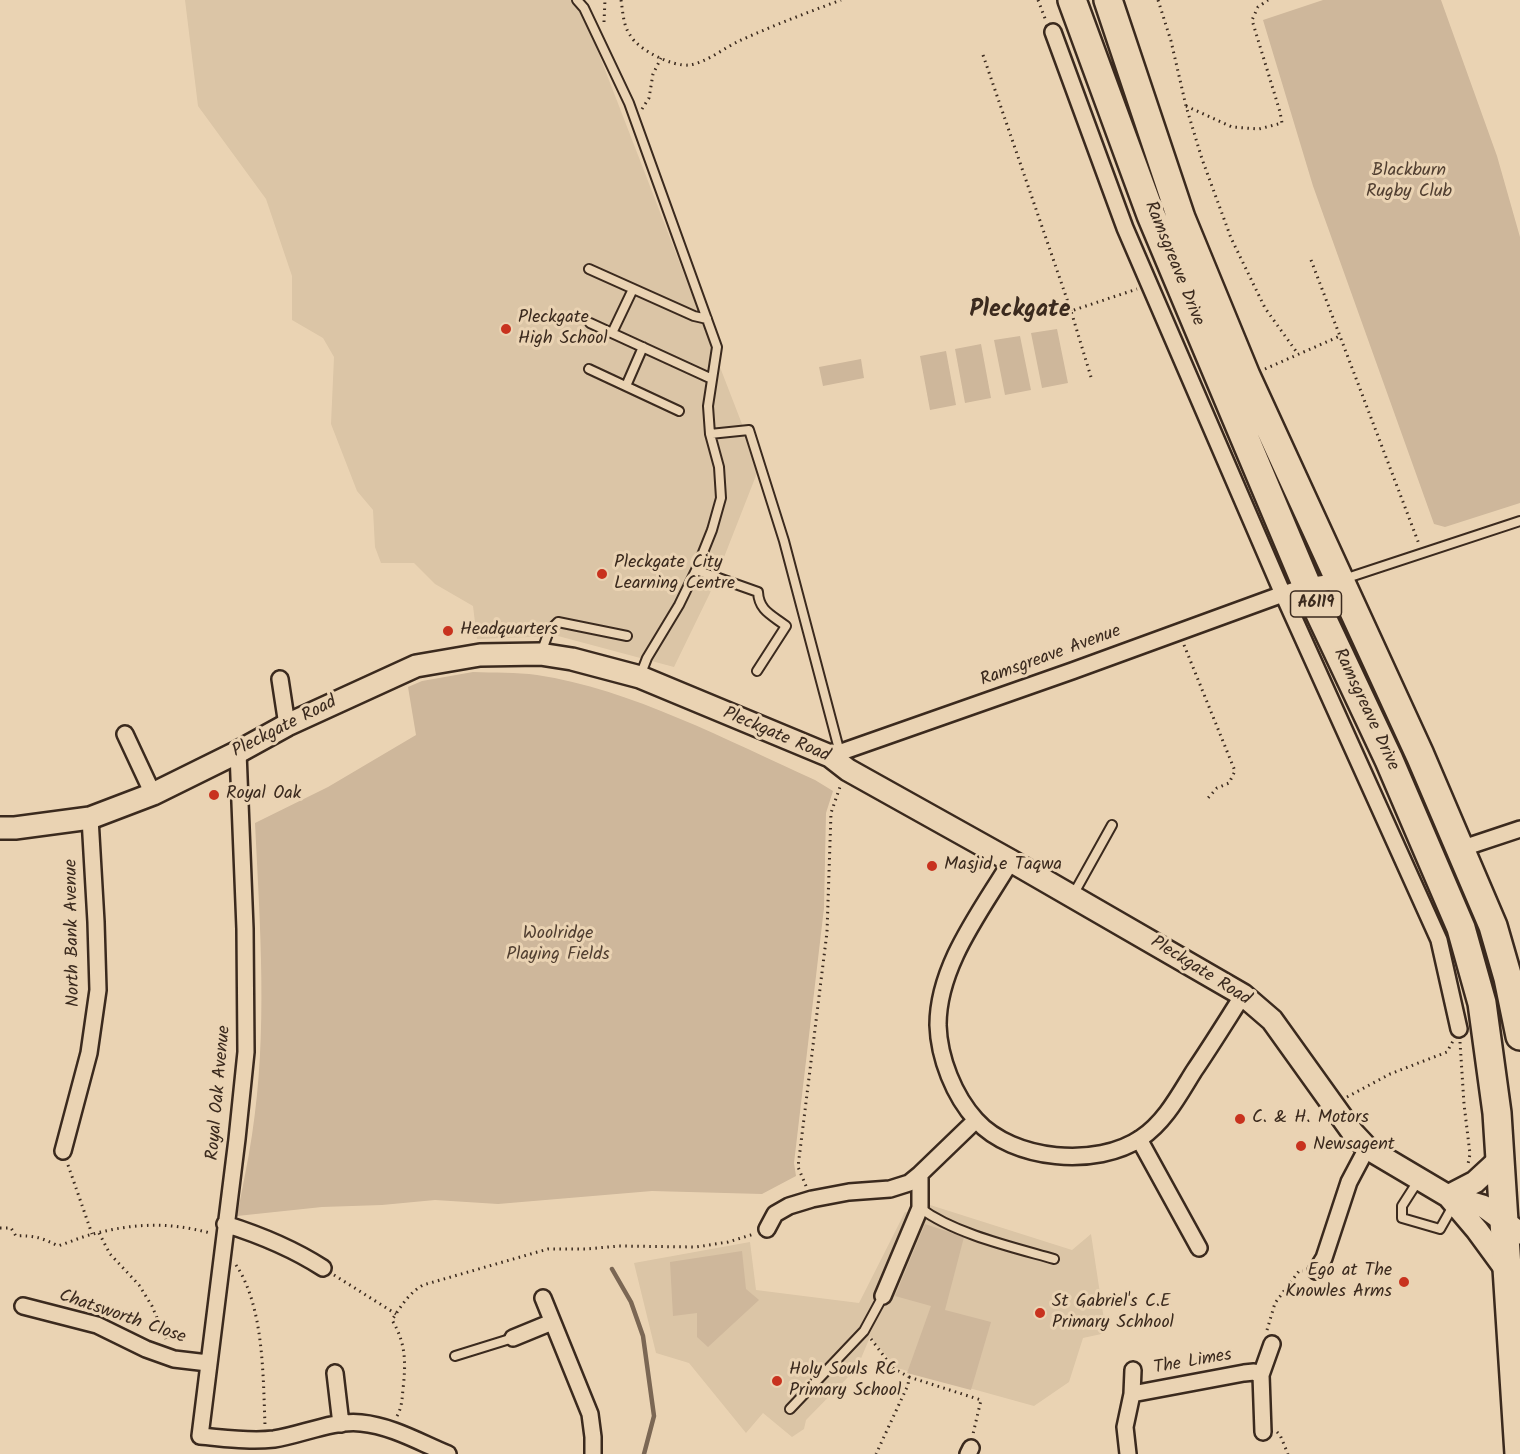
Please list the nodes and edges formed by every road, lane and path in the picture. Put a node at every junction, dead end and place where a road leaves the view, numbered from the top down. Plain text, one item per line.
1 (577, 0) edge
2 (621, 0) edge
3 (841, 0) edge
4 (1038, 0) edge
5 (1072, 0) edge
6 (1158, 0) edge
7 (1268, 0) edge
8 (1114, 10) edge
9 (1053, 32) joint
10 (983, 55) dead end
11 (661, 58) junction
12 (1186, 106) junction
13 (633, 115) junction
14 (1172, 194) junction
15 (1148, 205) junction
16 (1120, 216) junction
17 (1311, 260) dead end
18 (589, 268) dead end
19 (1150, 285) junction
20 (633, 289) junction
21 (1071, 311) junction
22 (707, 319) junction
23 (590, 323) dead end
24 (612, 333) junction
25 (1340, 336) junction
26 (643, 347) junction
27 (1298, 354) junction
28 (589, 369) dead end
29 (1246, 376) junction
30 (1091, 377) dead end
31 (712, 379) junction
32 (626, 386) junction
33 (679, 411) dead end
34 (710, 434) junction
35 (1520, 521) edge
36 (1423, 554) junction
37 (696, 570) junction
38 (1340, 581) junction
39 (1295, 590) junction
40 (1179, 632) junction
41 (627, 636) dead end
42 (540, 654) junction
43 (757, 671) dead end
44 (640, 677) junction
45 (280, 679) dead end
46 (287, 725) junction
47 (125, 734) dead end
48 (238, 752) junction
49 (839, 760) junction
50 (153, 794) junction
51 (1208, 798) dead end
52 (90, 818) junction
53 (1112, 825) dead end
54 (0, 828) edge
55 (1520, 829) edge
56 (1460, 849) junction
57 (1011, 861) junction
58 (1072, 896) junction
59 (1450, 934) junction
60 (1243, 995) junction
61 (1459, 1029) junction
62 (1520, 1036) edge
63 (1332, 1104) junction
64 (976, 1120) junction
65 (1139, 1139) junction
66 (1368, 1148) junction
67 (63, 1151) joint
68 (1501, 1158) junction
69 (1466, 1173) dead end
70 (920, 1174) junction
71 (1419, 1178) junction
72 (812, 1199) junction
73 (1453, 1200) junction
74 (920, 1208) junction
75 (1512, 1227) edge
76 (0, 1228) edge
77 (767, 1229) joint
78 (224, 1230) junction
79 (99, 1233) junction
80 (93, 1234) junction
81 (1199, 1248) dead end
82 (222, 1252) junction
83 (1054, 1259) dead end
84 (1514, 1267) edge
85 (322, 1268) joint
86 (1316, 1271) joint
87 (883, 1296) joint
88 (543, 1298) dead end
89 (1275, 1303) dead end
90 (22, 1306) dead end
91 (396, 1314) junction
92 (552, 1322) junction
93 (875, 1330) dead end
94 (513, 1338) joint
95 (1272, 1344) dead end
96 (455, 1356) dead end
97 (174, 1359) junction
98 (208, 1363) junction
99 (1133, 1370) dead end
100 (335, 1373) dead end
101 (1261, 1375) junction
102 (909, 1377) junction
103 (1132, 1394) junction
104 (790, 1408) dead end
105 (341, 1424) junction
106 (390, 1428) junction
107 (1263, 1432) dead end
108 (266, 1439) junction
109 (414, 1448) edge
110 (969, 1451) edge
111 (448, 1454) edge
112 (593, 1454) edge
113 (876, 1454) edge
114 (1128, 1454) edge
115 (1519, 1454) edge

1 - 13 lane
2 - 11 path
3 - 11 path
4 - 9 path
5 - 15 highway, Ramsgreave Drive / A6119
6 - 12 path
7 - 12 path
8 - 14 highway, Ramsgreave Drive / A6119
9 - 16 street
10 - 21 path
11 - 13 path
12 - 27 path
13 - 22 lane
14 - 15 street
14 - 29 highway, Ramsgreave Drive / A6119
15 - 16 street
15 - 39 highway, Ramsgreave Drive / A6119
16 - 19 street
17 - 25 path
18 - 20 lane
19 - 21 path
19 - 39 street
20 - 22 lane
20 - 24 lane
21 - 30 path
22 - 31 lane
23 - 24 lane
24 - 26 lane
25 - 27 path
25 - 36 path
26 - 31 lane
26 - 32 lane
27 - 29 path
28 - 32 lane
29 - 38 highway, Ramsgreave Drive / A6119
31 - 34 lane
32 - 33 lane
34 - 37 lane
34 - 49 lane
35 - 36 lane
36 - 38 lane
37 - 43 lane
37 - 44 lane
38 - 39 street, Ramsgreave Avenue
38 - 56 highway, Ramsgreave Drive / A6119
39 - 40 street, Ramsgreave Avenue
39 - 59 highway, Ramsgreave Drive / A6119
40 - 49 street, Ramsgreave Avenue
40 - 51 path
41 - 42 lane
42 - 44 main road, Pleckgate Road
42 - 46 main road, Pleckgate Road
44 - 49 main road, Pleckgate Road
45 - 46 street
46 - 48 main road, Pleckgate Road
47 - 50 street
48 - 50 main road, Pleckgate Road
48 - 78 street, Royal Oak Avenue
49 - 57 main road, Pleckgate Road
49 - 72 path
50 - 52 main road, Pleckgate Road
52 - 54 main road, Pleckgate Road
52 - 67 street, North Bank Avenue
53 - 58 lane
55 - 56 street
56 - 62 highway, Ramsgreave Drive / A6119
57 - 58 main road, Pleckgate Road
57 - 64 street
58 - 60 main road, Pleckgate Road
59 - 61 street
59 - 68 highway, Ramsgreave Drive / A6119
60 - 63 main road, Pleckgate Road
60 - 65 street
61 - 63 path
61 - 69 path
63 - 66 main road, Pleckgate Road
64 - 65 street
64 - 70 street
65 - 81 street
66 - 71 main road, Pleckgate Road
66 - 86 street
67 - 80 path
68 - 73 main road
68 - 75 highway, Ramsgreave Drive / A6119
70 - 72 street
70 - 74 street
71 - 73 main road, Pleckgate Road
71 - 73 lane
72 - 77 street
73 - 75 main road, Pleckgate Road
73 - 84 main road, Pleckgate Road
74 - 83 lane
74 - 87 street
75 - 84 highway, Ramsgreave Drive / A6119
76 - 80 path
77 - 91 path
78 - 79 path
78 - 82 street, Royal Oak Avenue
78 - 85 street
79 - 80 path
79 - 97 path
82 - 98 street, Royal Oak Avenue
82 - 108 path
84 - 115 highway, Ramsgreave Drive / A6119
85 - 91 path
86 - 89 path
87 - 104 lane
88 - 92 street
90 - 97 street, Chatsworth Close
91 - 106 path
92 - 94 street
92 - 112 street
93 - 102 path
94 - 96 lane
95 - 101 street
97 - 98 street, Chatsworth Close
98 - 108 street, Royal Oak Avenue
99 - 103 street, The Limes
100 - 105 street
101 - 103 street, The Limes
101 - 107 street
102 - 110 path
102 - 113 path
103 - 114 street, The Limes
105 - 106 street
105 - 108 street
106 - 109 street
109 - 111 street

